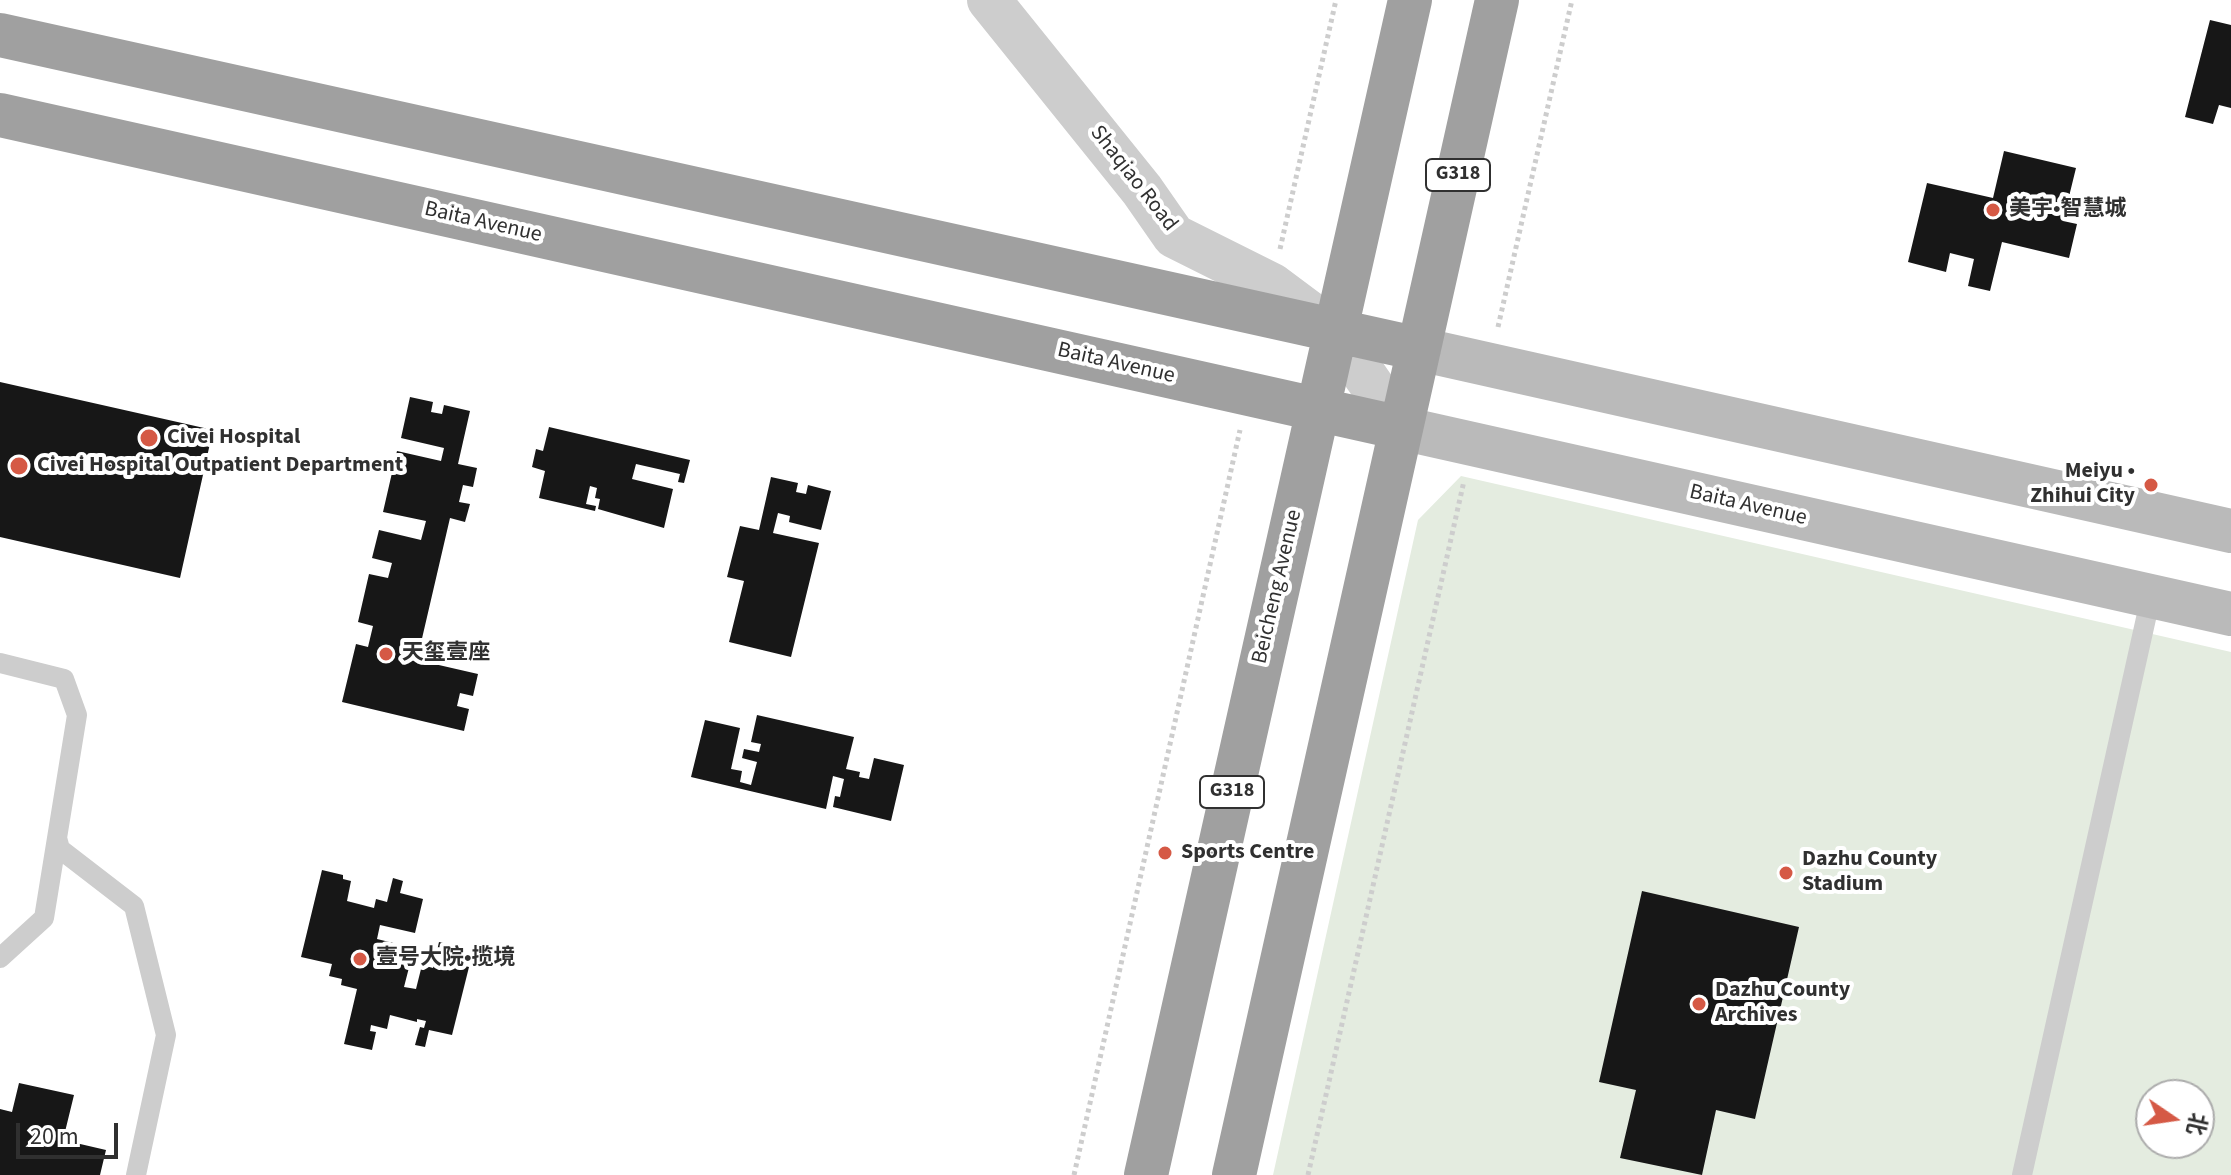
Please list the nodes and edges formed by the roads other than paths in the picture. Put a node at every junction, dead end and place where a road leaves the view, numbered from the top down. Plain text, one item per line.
1 (989, 0) edge
2 (1410, 0) edge
3 (1497, 0) edge
4 (0, 35) edge
5 (0, 115) edge
6 (1335, 332) junction
7 (1419, 349) junction
8 (1317, 410) junction
9 (1401, 428) junction
10 (2231, 531) edge
11 (2151, 596) junction
12 (2231, 614) edge
13 (0, 663) edge
14 (57, 838) junction
15 (0, 958) edge
16 (136, 1175) edge
17 (1146, 1175) edge
18 (1234, 1175) edge
19 (2022, 1175) edge

1 - 6 street, Shaqiao Road
2 - 6 highway, Beicheng Avenue / G318
3 - 7 highway, G318
4 - 6 highway
5 - 8 highway, Baita Avenue
6 - 7 highway
6 - 8 highway, Beicheng Avenue / G318
6 - 9 street, Shaqiao Road
7 - 9 highway, G318
7 - 10 main road
8 - 9 highway, Baita Avenue
8 - 17 highway, Beicheng Avenue / G318
9 - 11 main road, Baita Avenue
9 - 18 highway, G318
11 - 12 main road, Baita Avenue
11 - 19 lane
13 - 14 lane
14 - 15 lane
14 - 16 lane

